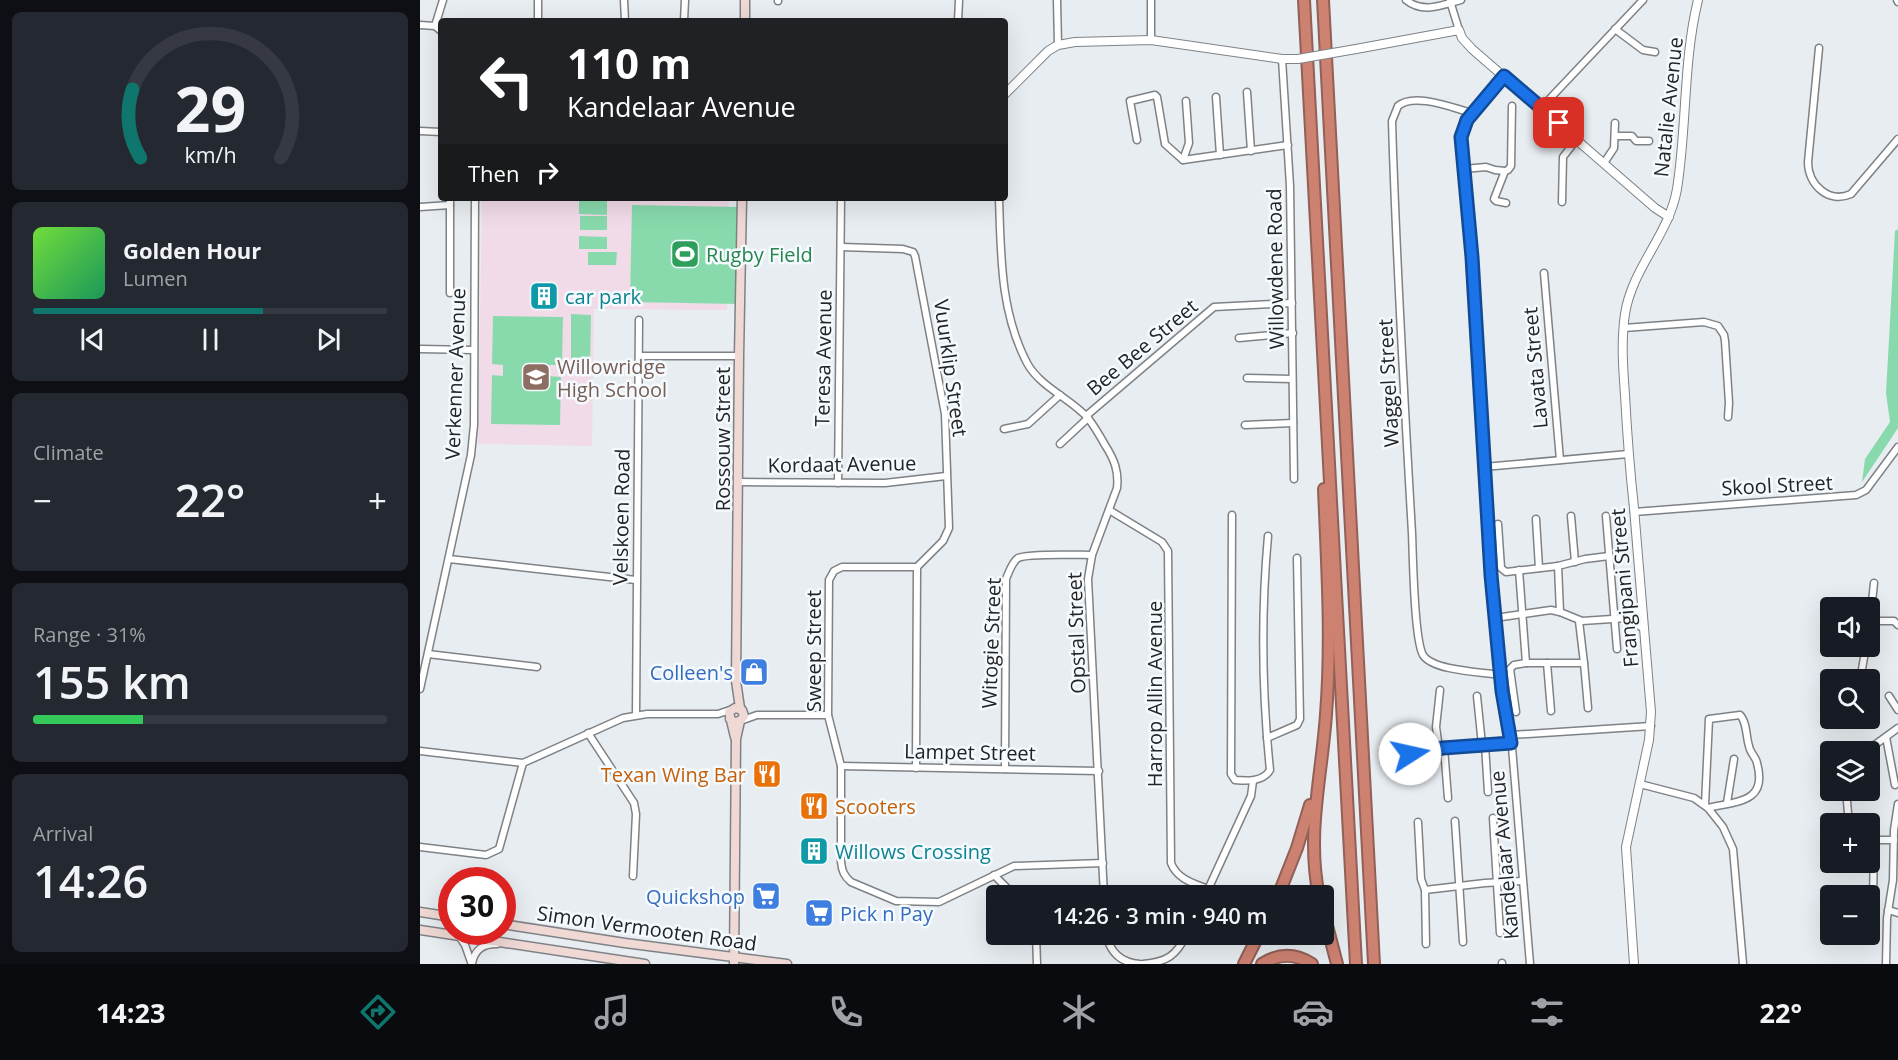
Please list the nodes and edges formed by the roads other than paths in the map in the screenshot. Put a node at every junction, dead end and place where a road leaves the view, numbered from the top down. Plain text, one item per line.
1 (443, 0) edge
2 (538, 0) edge
3 (624, 0) edge
4 (685, 0) edge
5 (745, 0) edge
6 (958, 0) edge
7 (1057, 0) edge
8 (1151, 0) edge
9 (1304, 0) edge
10 (1323, 0) edge
11 (1406, 0) edge
12 (1461, 0) edge
13 (1643, 0) edge
14 (1698, 0) edge
15 (1450, 1) edge
16 (538, 18) edge
17 (625, 18) edge
18 (684, 18) edge
19 (745, 18) edge
20 (958, 18) edge
21 (420, 25) edge
22 (435, 26) junction
23 (438, 28) edge
24 (1615, 29) junction
25 (1459, 30) junction
26 (1151, 40) junction
27 (1058, 45) junction
28 (1818, 48) dead end
29 (1655, 52) dead end
30 (1282, 59) junction
31 (1504, 76) junction
32 (1008, 91) edge
33 (1247, 92) dead end
34 (1216, 97) dead end
35 (1186, 101) dead end
36 (1512, 106) dead end
37 (1541, 108) junction
38 (1472, 113) junction
39 (1615, 123) dead end
40 (420, 131) edge
41 (438, 132) edge
42 (1615, 136) junction
43 (1576, 139) junction
44 (1898, 139) edge
45 (1137, 140) dead end
46 (1649, 141) dead end
47 (1288, 146) junction
48 (1251, 151) junction
49 (1220, 155) junction
50 (1183, 160) junction
51 (1604, 163) junction
52 (1464, 169) junction
53 (1505, 171) junction
54 (476, 201) edge
55 (742, 201) edge
56 (841, 201) edge
57 (999, 201) edge
58 (1562, 201) dead end
59 (450, 202) edge
60 (1506, 203) dead end
61 (420, 207) edge
62 (1669, 217) junction
63 (841, 247) junction
64 (1544, 273) dead end
65 (450, 293) dead end
66 (1292, 303) junction
67 (639, 320) dead end
68 (1321, 326) junction
69 (1624, 328) junction
70 (1293, 333) junction
71 (1239, 338) dead end
72 (420, 349) edge
73 (474, 350) junction
74 (639, 356) junction
75 (739, 356) junction
76 (1247, 378) dead end
77 (1292, 380) junction
78 (1060, 395) junction
79 (1087, 417) junction
80 (1728, 417) dead end
81 (1293, 423) junction
82 (1245, 424) dead end
83 (1004, 429) dead end
84 (1060, 444) dead end
85 (1898, 447) edge
86 (1628, 454) junction
87 (1560, 460) junction
88 (1484, 467) junction
89 (946, 476) junction
90 (1294, 479) dead end
91 (738, 482) junction
92 (838, 483) junction
93 (1109, 510) junction
94 (1634, 512) junction
95 (1232, 515) dead end
96 (1571, 516) dead end
97 (1606, 516) dead end
98 (1536, 519) dead end
99 (1498, 524) dead end
100 (1268, 536) dead end
101 (1092, 555) junction
102 (1609, 556) junction
103 (1297, 558) dead end
104 (449, 559) junction
105 (1575, 562) junction
106 (1558, 566) junction
107 (917, 567) junction
108 (1539, 568) junction
109 (1519, 570) junction
110 (636, 580) junction
111 (1874, 583) dead end
112 (1873, 597) edge
113 (1642, 607) junction
114 (1560, 612) junction
115 (1523, 614) junction
116 (1495, 618) junction
117 (1627, 618) junction
118 (1614, 619) junction
119 (1579, 621) junction
120 (1880, 621) edge
121 (1898, 625) edge
122 (1644, 629) junction
123 (1617, 649) dead end
124 (428, 654) junction
125 (1526, 663) junction
126 (1547, 663) junction
127 (1584, 663) junction
128 (537, 667) dead end
129 (1501, 675) junction
130 (420, 689) edge
131 (1440, 690) dead end
132 (1477, 696) dead end
133 (1889, 696) dead end
134 (1588, 708) dead end
135 (1898, 710) edge
136 (1551, 711) dead end
137 (1516, 712) dead end
138 (734, 713) junction
139 (636, 715) junction
140 (757, 715) junction
141 (828, 715) junction
142 (741, 721) junction
143 (1651, 726) junction
144 (1898, 728) edge
145 (588, 733) junction
146 (1510, 735) junction
147 (1886, 737) junction
148 (1267, 738) junction
149 (736, 739) junction
150 (1880, 741) edge
151 (1511, 743) junction
152 (1483, 745) junction
153 (1441, 749) junction
154 (420, 751) edge
155 (1410, 754) dead end
156 (1734, 759) dead end
157 (523, 763) junction
158 (841, 766) junction
159 (916, 768) junction
160 (1005, 769) junction
161 (1319, 770) junction
162 (1099, 771) junction
163 (1253, 781) junction
164 (1640, 784) junction
165 (1895, 784) dead end
166 (1488, 792) dead end
167 (1448, 798) dead end
168 (1847, 801) edge
169 (1727, 803) junction
170 (1898, 804) edge
171 (1706, 806) junction
172 (1848, 813) dead end
173 (1493, 818) dead end
174 (1455, 821) dead end
175 (1418, 822) dead end
176 (1880, 840) edge
177 (1894, 840) junction
178 (420, 847) edge
179 (1103, 863) junction
180 (994, 875) junction
181 (633, 876) dead end
182 (1522, 881) junction
183 (1497, 882) junction
184 (1004, 885) edge
185 (1104, 885) edge
186 (1194, 885) edge
187 (1209, 885) edge
188 (1282, 885) edge
189 (1317, 885) edge
190 (1460, 885) junction
191 (1425, 890) junction
192 (1888, 910) junction
193 (420, 912) edge
194 (1898, 913) edge
195 (438, 914) edge
196 (516, 926) edge
197 (420, 930) edge
198 (438, 933) edge
199 (1500, 933) dead end
200 (1463, 942) dead end
201 (516, 944) edge
202 (1426, 944) dead end
203 (465, 945) edge
204 (488, 945) edge
205 (1036, 945) edge
206 (1109, 945) edge
207 (1182, 945) edge
208 (1254, 945) edge
209 (1331, 945) edge
210 (734, 961) edge
211 (472, 964) edge
212 (645, 964) edge
213 (787, 964) edge
214 (1037, 964) edge
215 (1142, 964) edge
216 (1244, 964) edge
217 (1262, 964) edge
218 (1312, 964) edge
219 (1336, 964) edge
220 (1356, 964) edge
221 (1374, 964) edge
222 (1530, 964) edge
223 (1634, 964) edge
224 (1743, 964) edge
225 (1886, 964) edge

1 - 22 street
2 - 16 street
3 - 17 street
4 - 18 street
5 - 19 main road
6 - 20 street
7 - 27 street
8 - 26 street
9 - 68 highway
10 - 221 highway
11 - 15 street
12 - 15 street
13 - 24 street
14 - 62 street, Natalie Avenue
15 - 25 street
21 - 22 street
22 - 23 street
24 - 29 street
24 - 37 street
25 - 30 street, bridge
25 - 31 street
26 - 27 street
26 - 30 street
27 - 32 street
28 - 44 street
30 - 47 street, Willowdene Road
31 - 37 street
31 - 38 street, Kandelaar Avenue
33 - 48 street
34 - 49 street
35 - 50 street
36 - 53 street
37 - 43 street
38 - 52 street, Kandelaar Avenue
38 - 129 street, Waggel Street
39 - 42 street
40 - 41 street
42 - 46 street
42 - 51 street
43 - 51 street
43 - 58 street
45 - 50 street
47 - 48 street
47 - 66 street, Willowdene Road
48 - 49 street
49 - 50 street
51 - 62 street
52 - 53 street
52 - 88 street, Kandelaar Avenue
53 - 60 street
54 - 73 street, Verkenner Avenue
55 - 75 main road, Rossouw Street
56 - 63 street, Teresa Avenue
57 - 78 street, Opstal Street
59 - 61 street
59 - 65 street
62 - 69 street, Frangipani Street
63 - 89 street, Vuurklip Street
63 - 92 street, Teresa Avenue
64 - 87 street, Lavata Street
66 - 70 street, Willowdene Road
66 - 79 street, Bee Bee Street
67 - 74 street, Velskoen Road
68 - 161 highway
68 - 220 highway
69 - 80 street
69 - 86 street, Frangipani Street
70 - 71 street
70 - 77 street, Willowdene Road
72 - 73 street
73 - 104 street, Verkenner Avenue
74 - 75 street
74 - 110 street, Velskoen Road
75 - 91 main road, Rossouw Street
76 - 77 street
77 - 81 street, Willowdene Road
78 - 79 street, Opstal Street
78 - 83 street
79 - 84 street, Bee Bee Street
79 - 93 street, Opstal Street
81 - 82 street
81 - 90 street, Willowdene Road
85 - 94 street, Skool Street
86 - 87 street
86 - 94 street, Frangipani Street
87 - 88 street
88 - 116 street, Kandelaar Avenue
89 - 92 street, Kordaat Avenue
89 - 107 street, Vuurklip Street
91 - 92 street, Kordaat Avenue
91 - 138 main road, Rossouw Street
93 - 101 street, Opstal Street
93 - 186 street, Harrop Allin Avenue
94 - 113 street, Frangipani Street
95 - 163 street
96 - 105 street
97 - 102 street
98 - 108 street
99 - 109 street
100 - 148 street
101 - 160 street, Witogie Street
101 - 162 street, Opstal Street
102 - 105 street
102 - 118 street
103 - 148 street
104 - 110 street
104 - 124 street, Verkenner Avenue
105 - 106 street
106 - 108 street
106 - 114 street
107 - 141 street, Sweep Street
107 - 159 street
108 - 109 street
109 - 115 street
110 - 139 street, Velskoen Road
111 - 112 street
113 - 117 street
113 - 122 street, Frangipani Street
114 - 115 street
114 - 119 street
115 - 116 street
115 - 125 street
116 - 129 street, Kandelaar Avenue
117 - 118 street
117 - 122 street
118 - 119 street
118 - 123 street
119 - 127 street
120 - 121 street
122 - 143 street, Frangipani Street
124 - 128 street
124 - 130 street, Verkenner Avenue
125 - 126 street
125 - 137 street
126 - 127 street
126 - 136 street
127 - 134 street
129 - 146 street, Kandelaar Avenue
131 - 153 street
132 - 152 street
133 - 135 street
138 - 139 street
138 - 140 street
138 - 142 main road
138 - 149 main road, Rossouw Street
139 - 145 street
140 - 141 street
140 - 142 street
141 - 158 street, Sweep Street
142 - 149 main road, Rossouw Street
143 - 146 street
143 - 164 street, Frangipani Street
144 - 147 street
145 - 157 street
145 - 181 street
146 - 151 street, Kandelaar Avenue
147 - 150 street
147 - 165 street
148 - 163 street
149 - 210 main road, Rossouw Street
151 - 152 street
151 - 182 street, Kandelaar Avenue
152 - 153 street
152 - 166 street
153 - 155 street
153 - 167 street
154 - 157 street
156 - 169 street
157 - 178 street
158 - 159 street, Lampet Street
158 - 180 street, Sweep Street
159 - 160 street, Lampet Street
160 - 162 street, Lampet Street
161 - 188 highway
161 - 189 highway
162 - 179 street, Opstal Street
163 - 187 street
164 - 171 street
164 - 223 street, Frangipani Street
168 - 172 street
169 - 171 street
169 - 171 street
170 - 177 street
171 - 224 street
173 - 183 street
174 - 190 street
175 - 191 street
176 - 177 street
177 - 192 street
179 - 180 street
179 - 185 street, Opstal Street
180 - 184 street
182 - 183 street
182 - 222 street, Kandelaar Avenue
183 - 190 street
183 - 199 street
190 - 191 street
190 - 200 street
191 - 202 street
192 - 194 street
192 - 225 street
193 - 195 main road
196 - 210 main road, Simon Vermooten Road
197 - 198 main road, Simon Vermooten Road
201 - 212 main road, Simon Vermooten Road
203 - 211 street
204 - 211 street
205 - 214 street
206 - 215 street
207 - 215 street
208 - 216 highway
209 - 219 highway
210 - 213 main road, Simon Vermooten Road
217 - 218 highway

